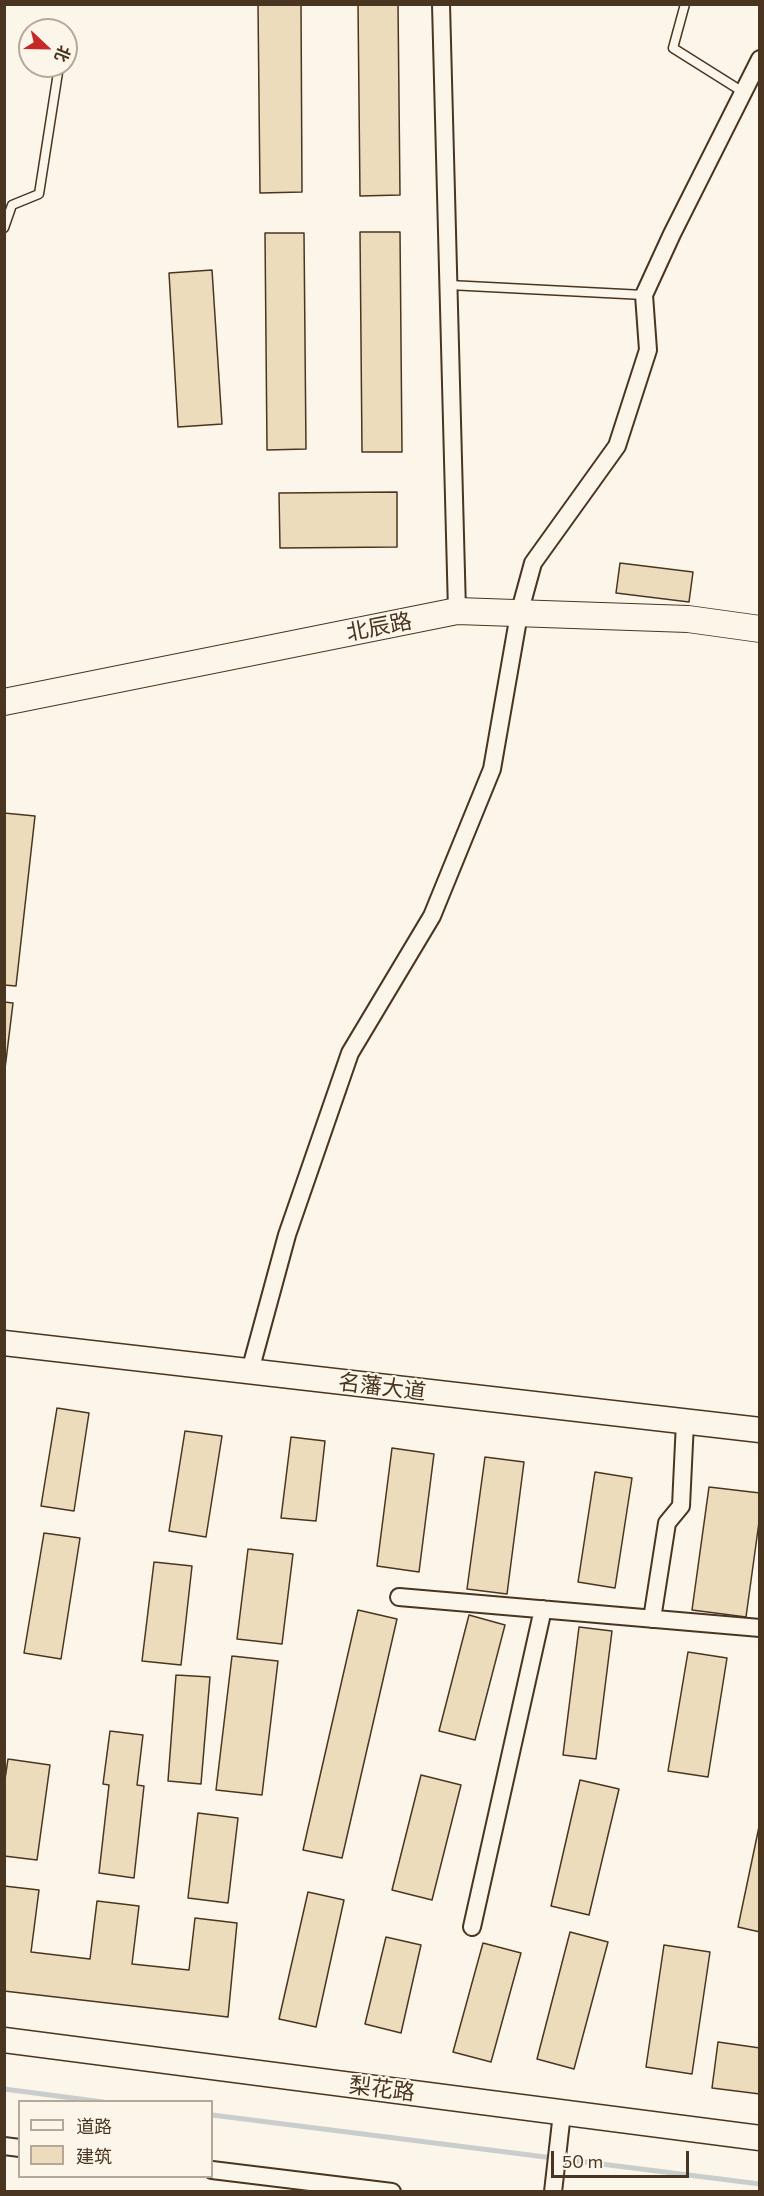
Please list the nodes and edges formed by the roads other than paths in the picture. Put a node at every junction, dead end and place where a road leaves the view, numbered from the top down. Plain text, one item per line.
1 (441, 4) edge
2 (686, 4) edge
3 (759, 59) edge
4 (57, 78) edge
5 (743, 92) junction
6 (4, 228) edge
7 (449, 285) junction
8 (644, 295) junction
9 (457, 611) junction
10 (519, 614) junction
11 (759, 629) edge
12 (4, 702) edge
13 (4, 1343) edge
14 (249, 1371) junction
15 (686, 1422) junction
16 (758, 1426) edge
17 (399, 1597) dead end
18 (543, 1609) junction
19 (652, 1618) junction
20 (759, 1628) edge
21 (472, 1927) dead end
22 (4, 2040) edge
23 (562, 2113) junction
24 (759, 2138) edge
25 (213, 2170) edge
26 (392, 2192) edge
27 (553, 2192) edge

1 - 7 street
2 - 5 lane
3 - 5 street
4 - 6 lane
5 - 8 street
7 - 8 lane
7 - 9 street
8 - 10 street
9 - 10 main road, 北辰路
9 - 12 main road, 北辰路
10 - 11 main road, 北辰路
10 - 14 street
13 - 14 main road, 名藩大道
14 - 15 main road, 名藩大道
15 - 16 main road, 名藩大道
15 - 19 street
17 - 18 street
18 - 19 street
18 - 21 street
19 - 20 street
22 - 23 main road, 梨花路
23 - 24 main road, 梨花路
23 - 27 street
25 - 26 street

